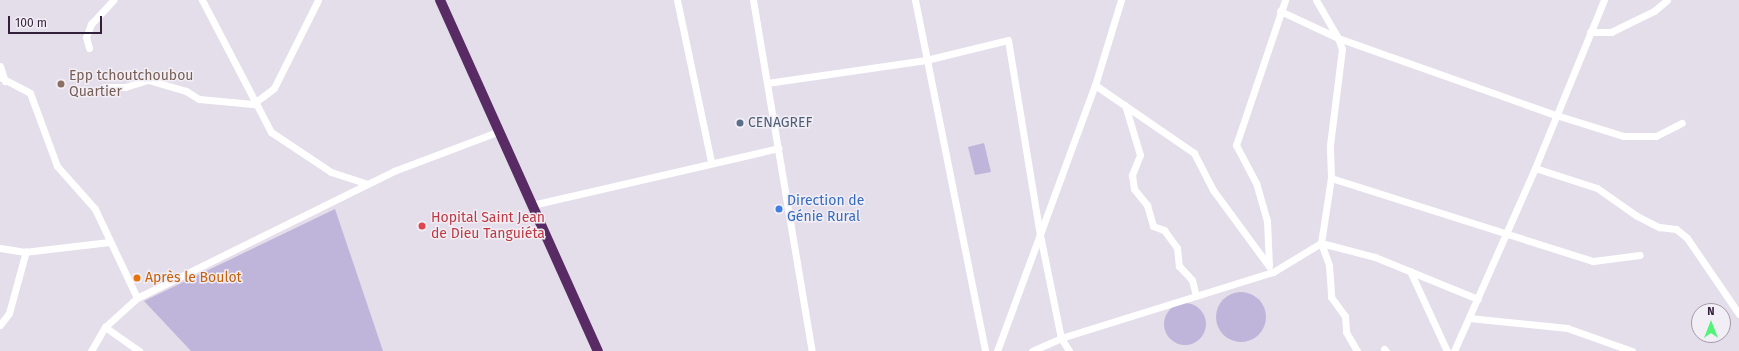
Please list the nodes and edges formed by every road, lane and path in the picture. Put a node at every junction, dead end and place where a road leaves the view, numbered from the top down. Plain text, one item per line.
1 (113, 0) edge
2 (202, 0) edge
3 (318, 0) edge
4 (440, 0) edge
5 (677, 0) edge
6 (753, 0) edge
7 (915, 0) edge
8 (1121, 0) edge
9 (1285, 0) edge
10 (1316, 0) edge
11 (1604, 0) edge
12 (1667, 0) edge
13 (1280, 11) junction
14 (1590, 32) junction
15 (1338, 38) junction
16 (89, 48) dead end
17 (926, 60) junction
18 (0, 66) edge
19 (3, 79) edge
20 (767, 83) junction
21 (1095, 85) junction
22 (104, 87) dead end
23 (253, 104) junction
24 (1124, 105) junction
25 (1556, 115) junction
26 (1682, 123) dead end
27 (500, 130) junction
28 (778, 148) junction
29 (711, 161) junction
30 (1535, 168) junction
31 (1332, 178) junction
32 (367, 184) junction
33 (532, 205) junction
34 (1506, 233) junction
35 (1040, 235) junction
36 (109, 242) junction
37 (1322, 243) junction
38 (0, 248) edge
39 (26, 251) junction
40 (1640, 255) dead end
41 (1271, 269) junction
42 (1410, 271) junction
43 (1196, 296) junction
44 (138, 298) junction
45 (1478, 298) junction
46 (1739, 314) edge
47 (1469, 318) junction
48 (0, 325) edge
49 (105, 327) junction
50 (1060, 338) junction
51 (91, 351) edge
52 (139, 351) edge
53 (598, 351) edge
54 (812, 351) edge
55 (985, 351) edge
56 (997, 351) edge
57 (1032, 351) edge
58 (1069, 351) edge
59 (1357, 351) edge
60 (1447, 351) edge
61 (1454, 351) edge
62 (1632, 351) edge

1 - 16 street
2 - 23 street
3 - 23 street
4 - 27 highway
5 - 29 street
6 - 20 street
7 - 17 street
8 - 21 street
9 - 13 street
10 - 15 street
11 - 14 street
12 - 14 street
13 - 15 street
13 - 41 street
14 - 25 street
15 - 25 street
15 - 31 street
17 - 20 street
17 - 35 street
17 - 55 street
18 - 19 street
19 - 36 street
20 - 28 street
21 - 24 street
21 - 35 street
22 - 23 street
23 - 32 street
24 - 41 street
24 - 43 street
25 - 26 street
25 - 30 street
27 - 32 street
27 - 33 highway
28 - 29 street
28 - 54 street
29 - 33 street
30 - 34 street
30 - 46 street
31 - 34 street
31 - 37 street
32 - 44 street
33 - 53 highway
34 - 40 street
34 - 45 street
35 - 50 street
35 - 56 street
36 - 39 street
36 - 44 street
37 - 41 street
37 - 42 street
37 - 59 street
38 - 39 street
39 - 48 street
41 - 43 street
42 - 45 street
42 - 60 street
43 - 50 street
44 - 49 street
45 - 47 street
47 - 61 street
47 - 62 street
49 - 51 street
49 - 52 street
50 - 57 street
50 - 58 street

